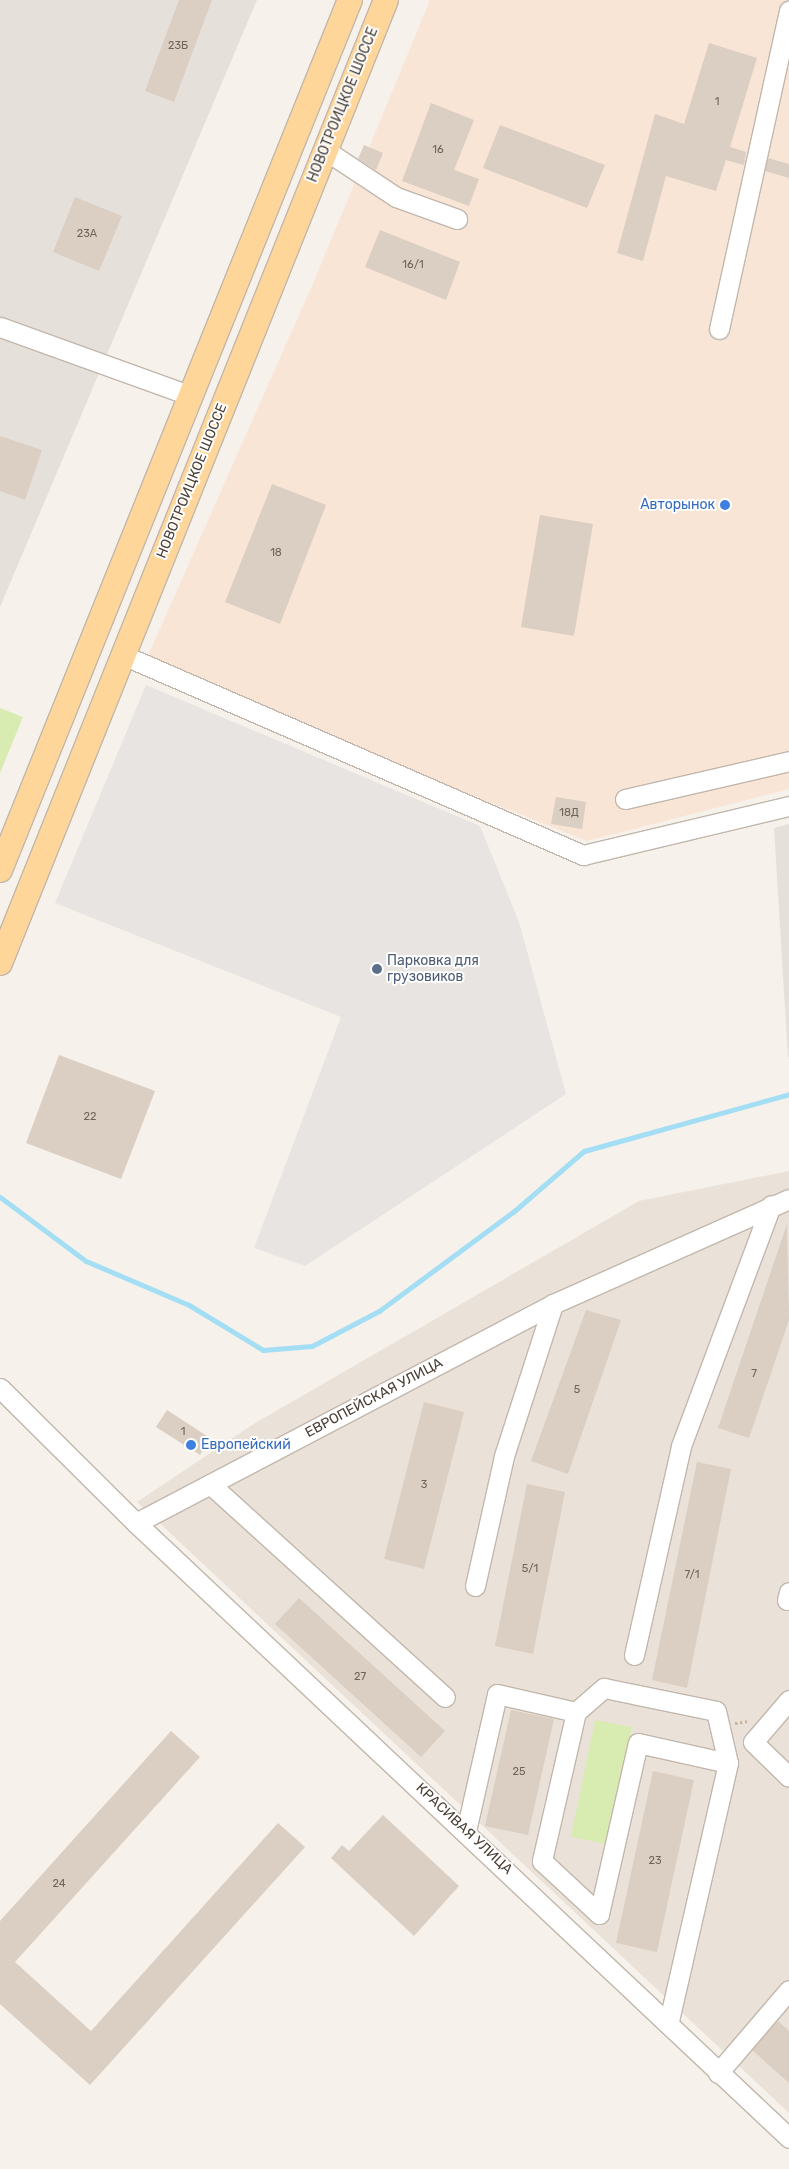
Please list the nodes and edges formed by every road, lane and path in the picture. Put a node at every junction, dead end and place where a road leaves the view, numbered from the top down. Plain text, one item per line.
1 (350, 0) edge
2 (386, 0) edge
3 (789, 11) edge
4 (325, 150) junction
5 (457, 219) dead end
6 (0, 327) edge
7 (719, 329) dead end
8 (192, 396) junction
9 (123, 655) junction
10 (789, 760) edge
11 (626, 799) dead end
12 (789, 806) edge
13 (0, 870) edge
14 (0, 962) edge
15 (789, 1199) edge
16 (771, 1205) junction
17 (553, 1304) junction
18 (0, 1388) edge
19 (210, 1484) junction
20 (136, 1523) junction
21 (475, 1586) dead end
22 (634, 1656) dead end
23 (445, 1697) dead end
24 (789, 1700) edge
25 (576, 1712) junction
26 (718, 1719) junction
27 (767, 1725) junction
28 (728, 1763) junction
29 (789, 1777) edge
30 (466, 1831) junction
31 (789, 1990) edge
32 (669, 2021) junction
33 (718, 2073) junction
34 (789, 2138) edge

1 - 8 main road
2 - 4 main road, НОВОТРОИЦКОЕ ШОССЕ
3 - 7 street
4 - 5 street
4 - 9 main road, НОВОТРОИЦКОЕ ШОССЕ
6 - 8 street
8 - 13 main road
9 - 12 street
9 - 14 main road, НОВОТРОИЦКОЕ ШОССЕ
10 - 11 street
15 - 16 street, ЕВРОПЕЙСКАЯ УЛИЦА
16 - 17 street, ЕВРОПЕЙСКАЯ УЛИЦА
16 - 22 street
17 - 19 street, ЕВРОПЕЙСКАЯ УЛИЦА
17 - 21 street
18 - 20 street
19 - 20 street, ЕВРОПЕЙСКАЯ УЛИЦА
19 - 23 street
20 - 30 street, КРАСИВАЯ УЛИЦА
24 - 27 street
25 - 26 street
25 - 28 street
25 - 30 street
26 - 27 path
26 - 28 street
27 - 29 street
28 - 32 street
30 - 32 street, КРАСИВАЯ УЛИЦА
31 - 33 street
32 - 33 street, КРАСИВАЯ УЛИЦА
33 - 34 street, КРАСИВАЯ УЛИЦА

